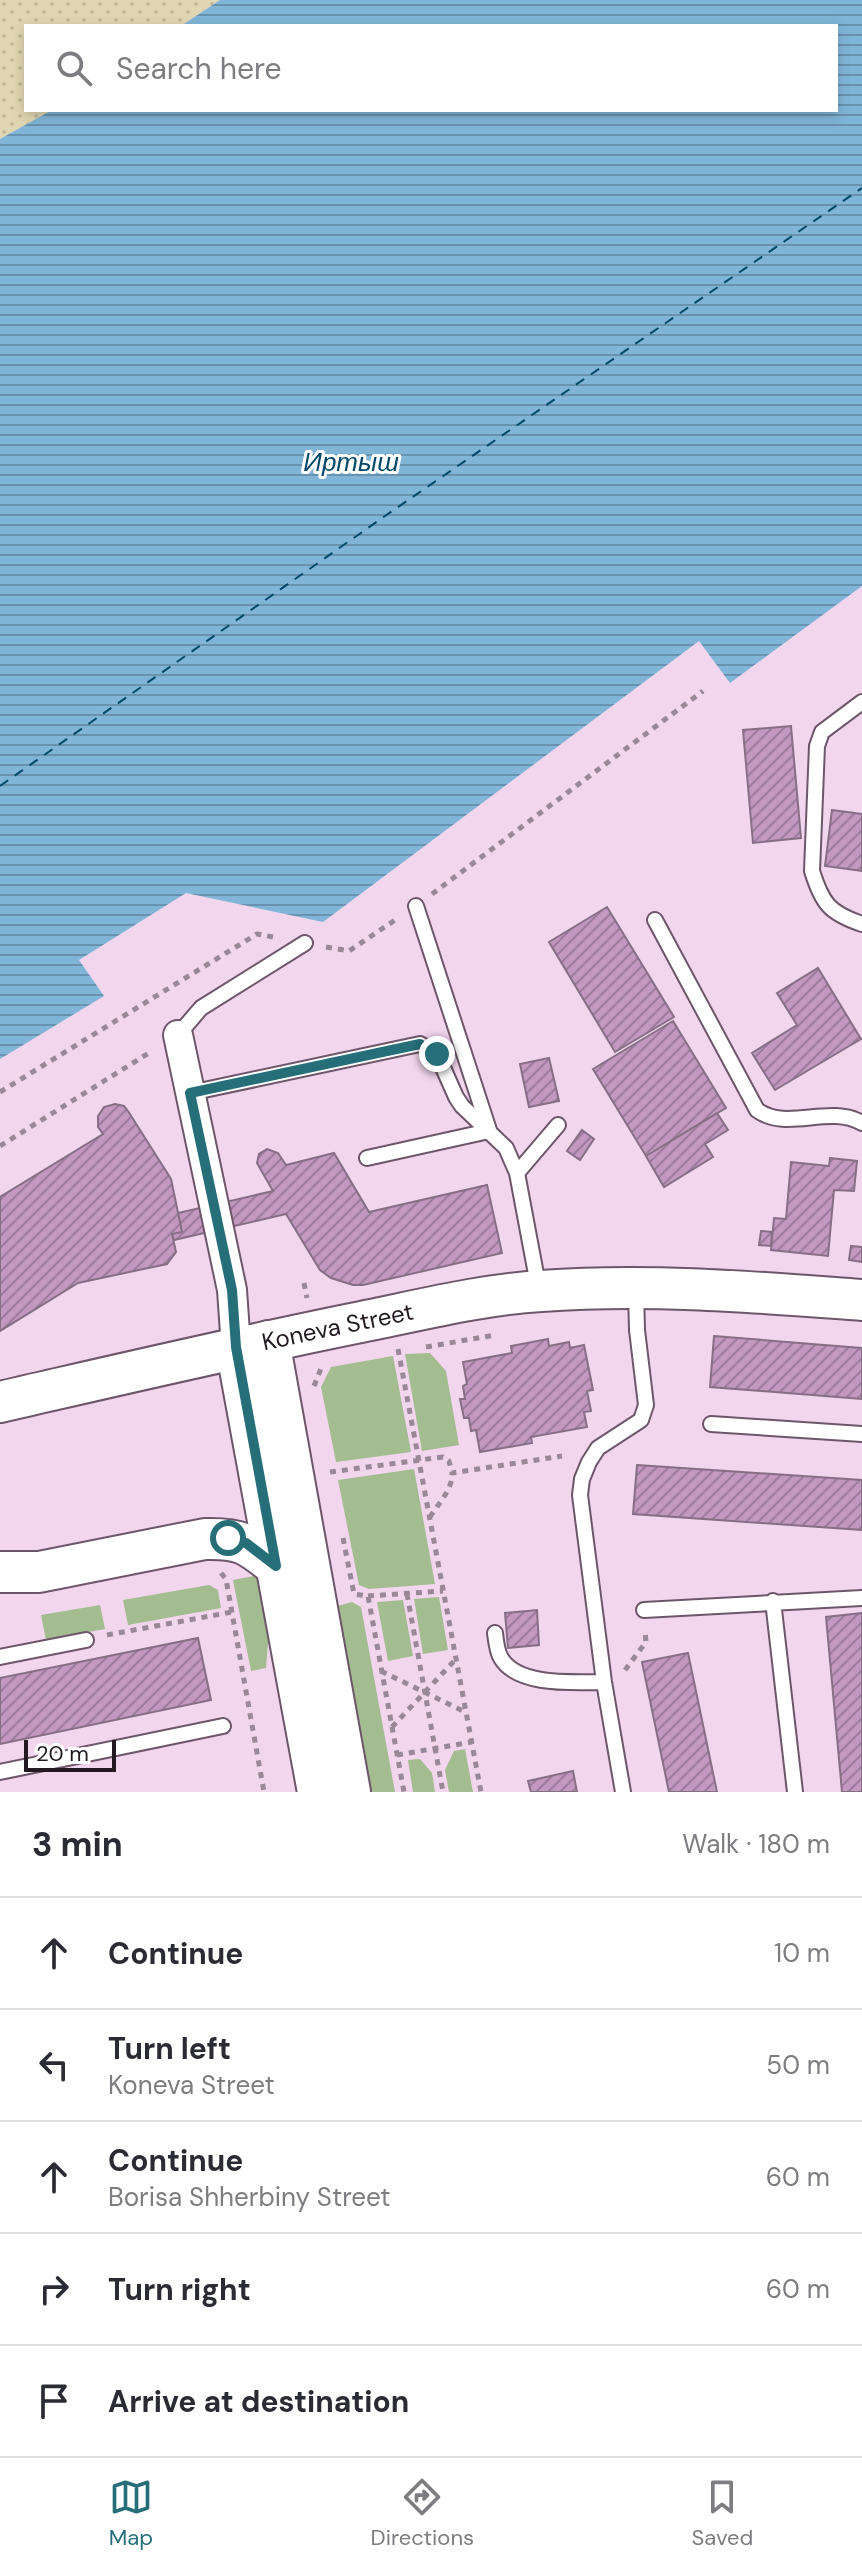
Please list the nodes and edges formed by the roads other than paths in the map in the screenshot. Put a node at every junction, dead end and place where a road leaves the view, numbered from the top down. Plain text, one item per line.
1 (862, 702) edge
2 (416, 906) road end
3 (655, 920) dead end
4 (862, 924) edge
5 (305, 943) road end
6 (178, 1035) joint
7 (190, 1093) junction
8 (862, 1123) edge
9 (558, 1125) dead end
10 (489, 1131) junction
11 (367, 1158) dead end
12 (517, 1173) junction
13 (636, 1286) junction
14 (539, 1291) junction
15 (862, 1300) edge
16 (253, 1344) junction
17 (0, 1402) edge
18 (711, 1424) dead end
19 (862, 1434) edge
20 (276, 1566) junction
21 (0, 1572) edge
22 (862, 1598) edge
23 (773, 1601) junction
24 (644, 1610) road end
25 (495, 1633) dead end
26 (86, 1640) road end
27 (0, 1657) edge
28 (604, 1682) junction
29 (223, 1726) dead end
30 (0, 1772) edge
31 (318, 1792) edge
32 (350, 1792) edge
33 (623, 1792) edge
34 (795, 1792) edge

1 - 4 lane
2 - 10 lane
3 - 8 lane
5 - 6 lane
6 - 7 street
7 - 10 lane
7 - 16 street
9 - 12 lane
10 - 11 lane
10 - 12 lane
12 - 14 lane
13 - 14 main road, Koneva Street
13 - 15 main road, Koneva Street
13 - 28 lane
14 - 16 main road, Koneva Street
16 - 17 main road
16 - 20 main road, Koneva Street
16 - 32 main road, Koneva Street
18 - 19 lane
20 - 21 main road
20 - 31 main road, Koneva Street
22 - 23 lane
23 - 24 lane
23 - 34 lane
25 - 28 lane
26 - 27 lane
28 - 33 lane
29 - 30 lane

